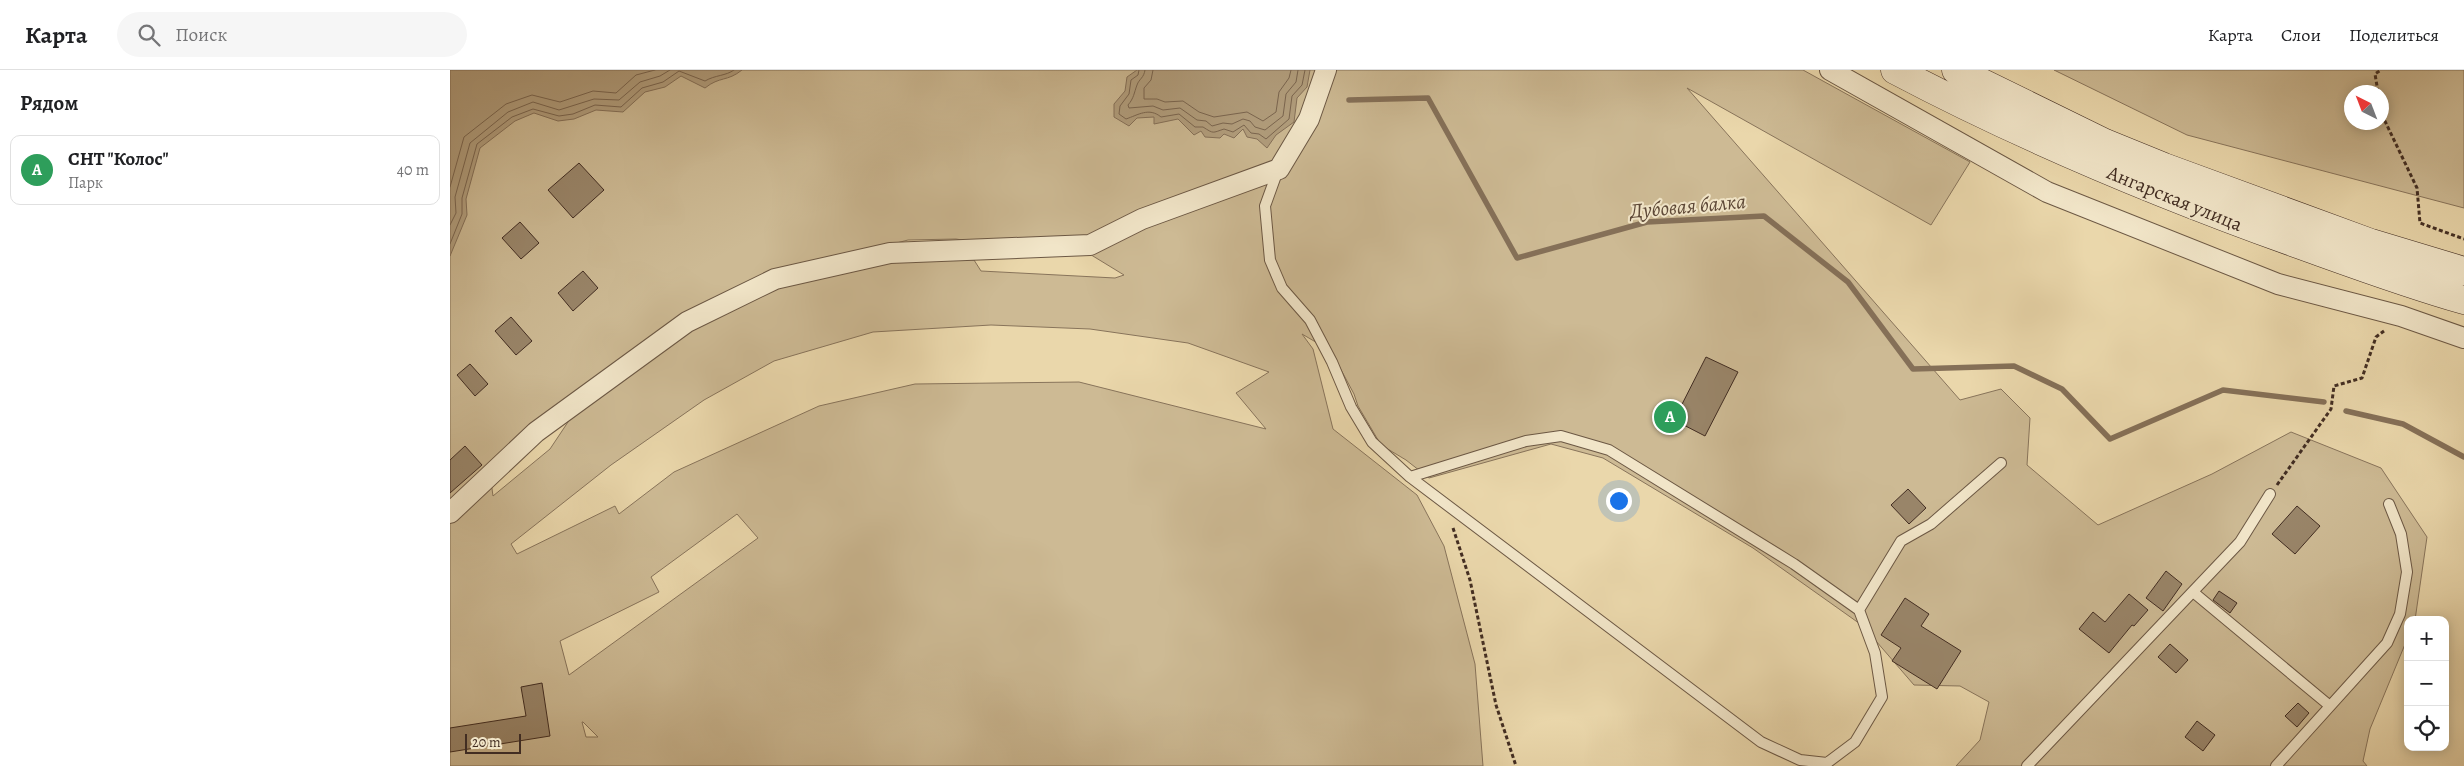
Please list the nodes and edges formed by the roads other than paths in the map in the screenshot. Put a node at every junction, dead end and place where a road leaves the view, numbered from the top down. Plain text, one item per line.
1 (1326, 70) edge
2 (1830, 70) edge
3 (1895, 70) edge
4 (1956, 70) edge
5 (1279, 169) junction
6 (2464, 272) edge
7 (2464, 300) edge
8 (2464, 338) edge
9 (2001, 463) dead end
10 (1410, 477) junction
11 (2270, 494) road end
12 (2389, 504) dead end
13 (450, 514) edge
14 (2193, 592) junction
15 (1859, 610) junction
16 (2330, 706) junction
17 (2027, 766) edge
18 (2276, 766) edge

1 - 5 street
2 - 8 street
3 - 7 main road, Ангарская улица
4 - 6 main road, Ангарская улица
5 - 10 lane
5 - 13 street
9 - 15 lane
10 - 15 lane
10 - 15 lane
11 - 14 lane
12 - 16 lane
14 - 16 lane
14 - 17 lane
16 - 18 lane

